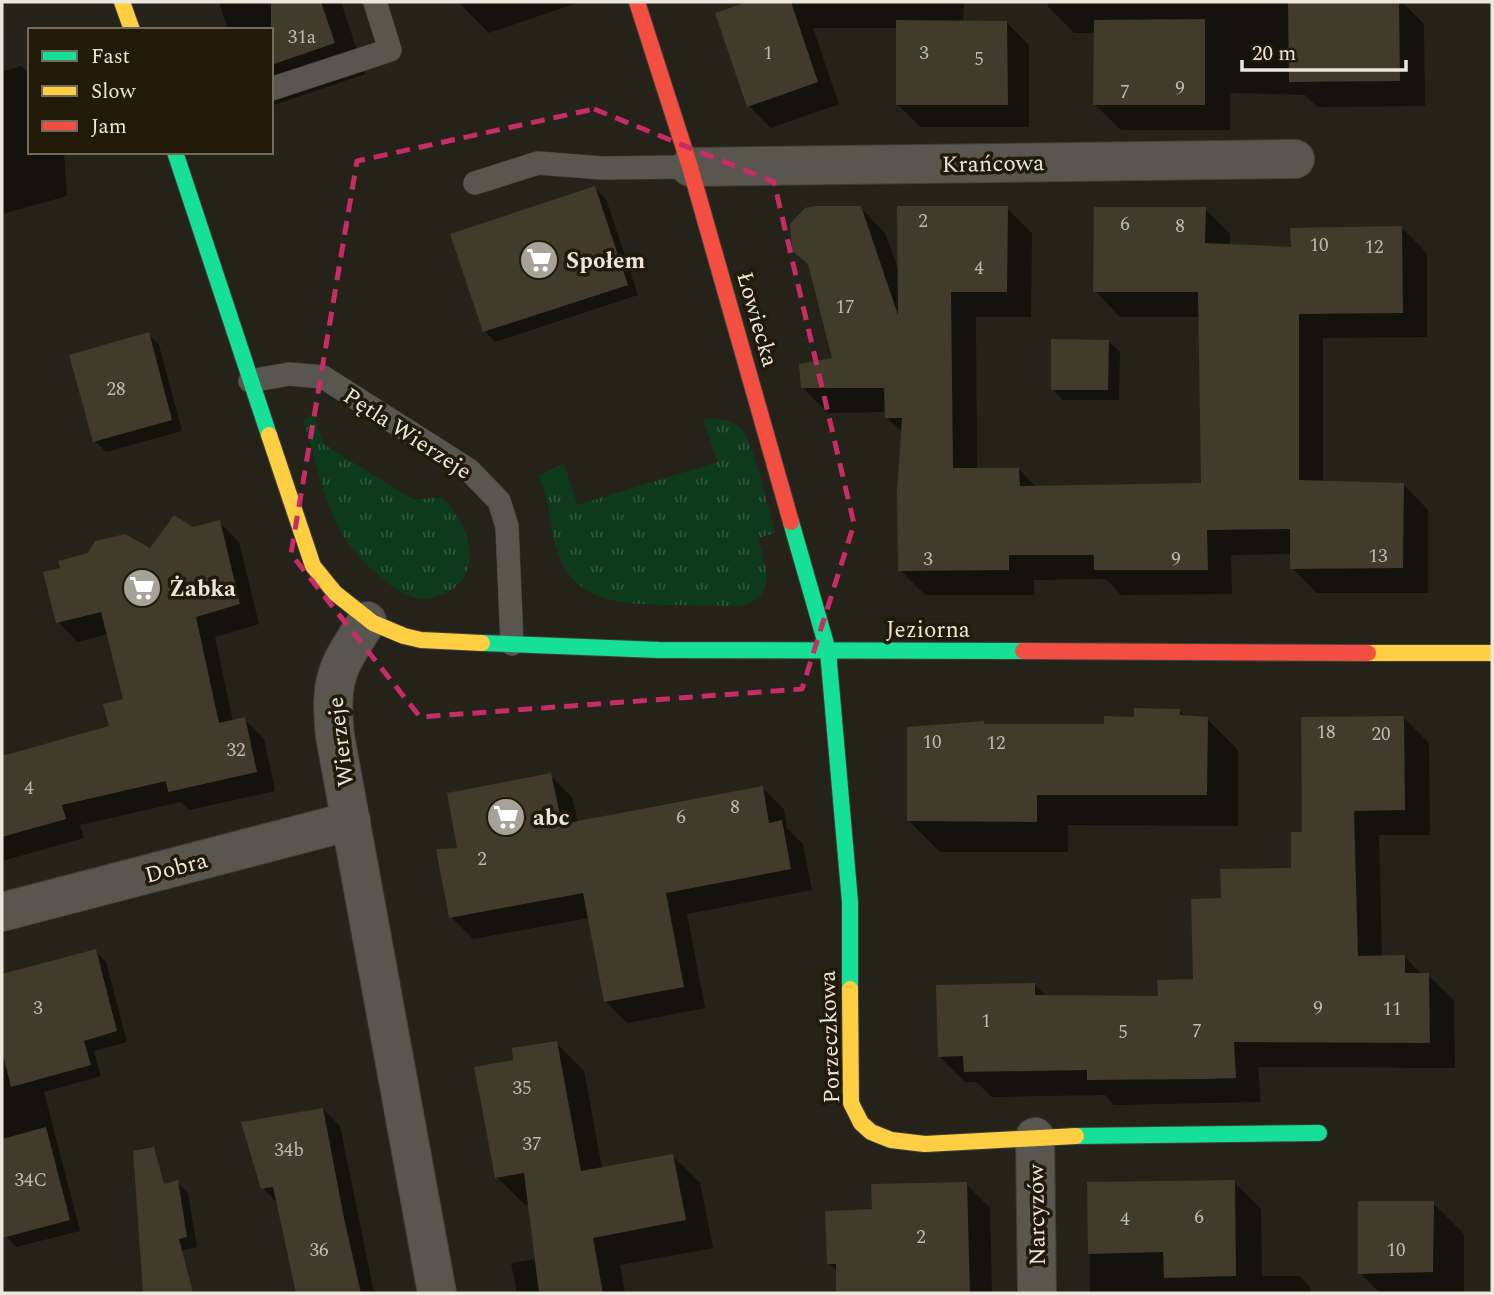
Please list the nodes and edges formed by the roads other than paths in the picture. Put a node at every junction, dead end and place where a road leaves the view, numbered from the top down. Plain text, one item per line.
1 (122, 2) edge
2 (375, 2) edge
3 (637, 2) edge
4 (131, 28) edge
5 (273, 88) edge
6 (176, 154) edge
7 (1295, 159) dead end
8 (690, 167) junction
9 (475, 183) dead end
10 (250, 381) junction
11 (367, 621) junction
12 (512, 644) junction
13 (828, 651) junction
14 (1492, 653) edge
15 (351, 821) junction
16 (2, 912) edge
17 (1319, 1133) dead end
18 (1035, 1137) junction
19 (437, 1293) edge
20 (1037, 1293) edge

1 - 4 street
2 - 5 lane
3 - 8 street, Łowiecka
6 - 10 street
7 - 8 street, Krańcowa
8 - 9 lane
8 - 13 street, Łowiecka
10 - 11 street
10 - 12 lane, Pętla Wierzeje
11 - 12 street, Jeziorna
11 - 15 street, Wierzeje
12 - 13 street, Jeziorna
13 - 14 street, Jeziorna
13 - 18 street, Porzeczkowa
15 - 16 street, Dobra
15 - 19 street, Wierzeje
17 - 18 street, Porzeczkowa
18 - 20 street, Narcyzów

